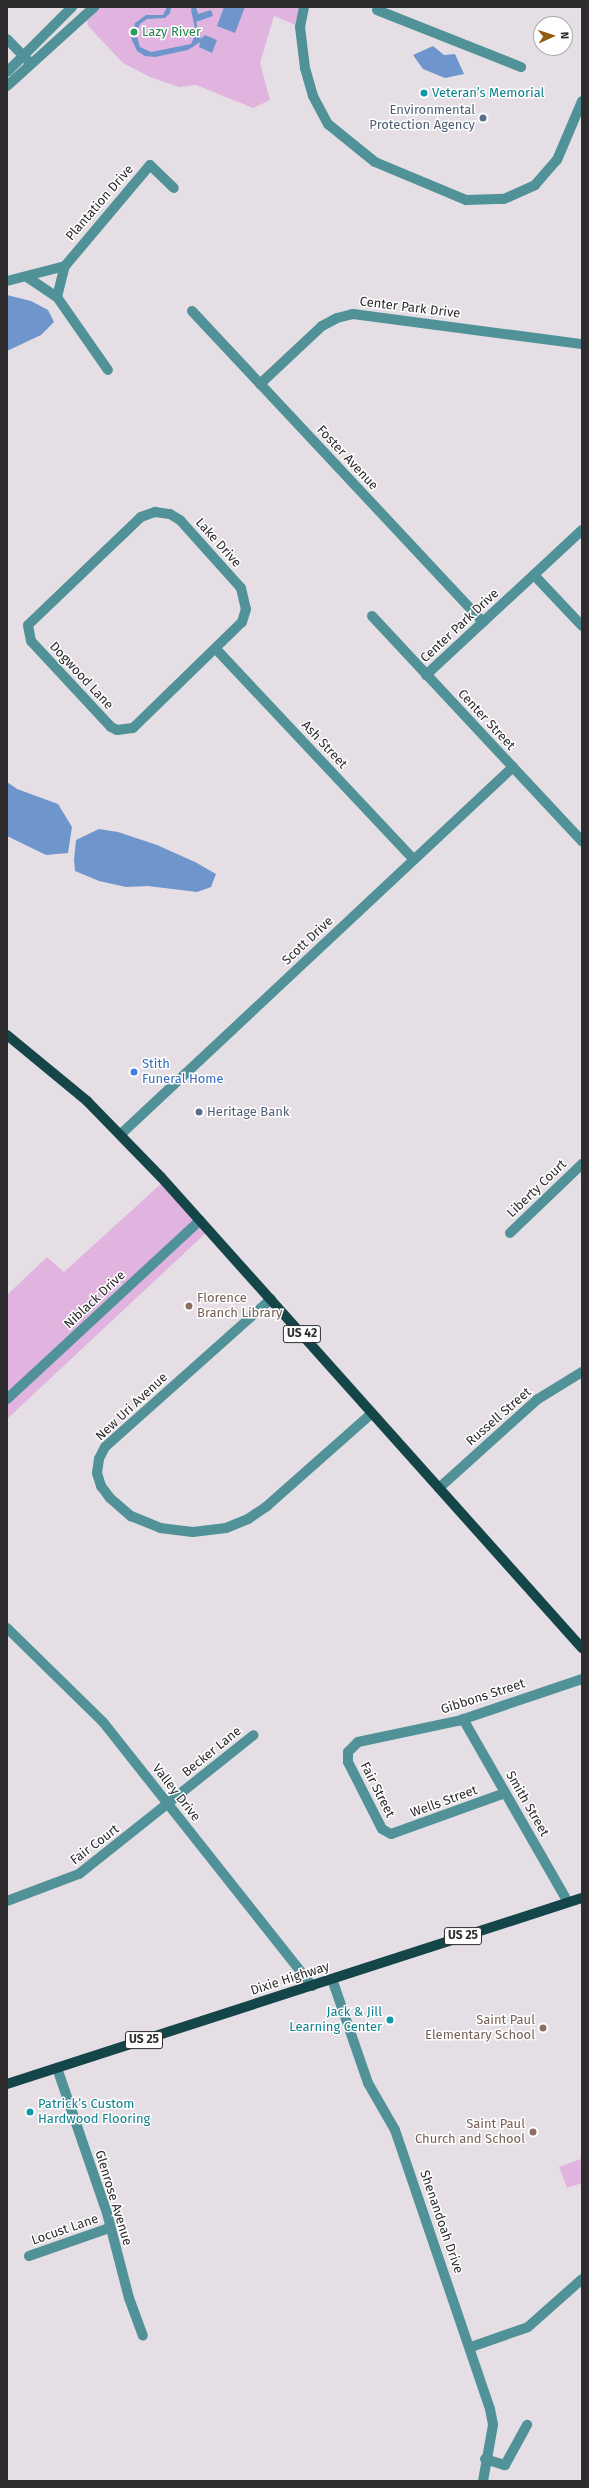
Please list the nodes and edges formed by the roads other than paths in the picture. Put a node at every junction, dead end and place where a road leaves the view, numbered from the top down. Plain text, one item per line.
1 (72, 7) edge
2 (94, 7) edge
3 (304, 7) edge
4 (377, 10) dead end
5 (7, 39) edge
6 (27, 61) junction
7 (521, 67) dead end
8 (7, 72) edge
9 (7, 86) edge
10 (582, 101) edge
11 (174, 188) dead end
12 (65, 266) junction
13 (27, 277) junction
14 (7, 281) edge
15 (57, 297) junction
16 (192, 311) dead end
17 (582, 344) edge
18 (108, 370) dead end
19 (260, 384) junction
20 (582, 530) edge
21 (534, 575) junction
22 (372, 616) dead end
23 (483, 622) junction
24 (582, 626) edge
25 (28, 631) joint
26 (216, 649) junction
27 (426, 675) junction
28 (123, 731) joint
29 (513, 767) junction
30 (582, 841) edge
31 (413, 859) junction
32 (7, 1035) edge
33 (121, 1134) junction
34 (582, 1164) edge
35 (200, 1220) junction
36 (510, 1233) dead end
37 (271, 1298) junction
38 (582, 1372) edge
39 (7, 1400) edge
40 (372, 1413) junction
41 (439, 1488) junction
42 (7, 1628) edge
43 (582, 1648) edge
44 (582, 1679) edge
45 (463, 1719) junction
46 (254, 1735) dead end
47 (348, 1752) joint
48 (505, 1793) junction
49 (168, 1804) junction
50 (391, 1834) joint
51 (582, 1898) edge
52 (7, 1901) edge
53 (568, 1902) junction
54 (332, 1979) junction
55 (312, 1986) junction
56 (57, 2068) junction
57 (7, 2084) edge
58 (109, 2228) junction
59 (29, 2256) dead end
60 (580, 2283) edge
61 (144, 2336) dead end
62 (471, 2347) junction
63 (527, 2425) dead end
64 (485, 2459) junction
65 (483, 2481) edge

1 - 6 street
2 - 6 street
3 - 10 street
4 - 7 street
5 - 6 street
6 - 8 street
6 - 9 street
11 - 12 street, Plantation Drive
12 - 13 street
12 - 15 street, Plantation Drive
13 - 14 street
13 - 15 street
15 - 18 street
16 - 19 street, Foster Avenue
17 - 19 street, Center Park Drive
19 - 23 street, Foster Avenue
20 - 21 street, Center Park Drive
21 - 23 street, Center Park Drive
21 - 24 street
22 - 27 street, Center Street
23 - 27 street, Center Park Drive
25 - 26 street, Lake Drive
25 - 28 street, Dogwood Lane
26 - 28 street, Lake Drive
26 - 31 street, Ash Street
27 - 29 street, Center Street
29 - 30 street, Center Street
29 - 31 street, Scott Drive
31 - 33 street, Scott Drive
32 - 33 main road, US 42
33 - 35 main road, US 42
34 - 36 street, Liberty Court
35 - 37 main road, US 42
35 - 39 street, Niblack Drive
37 - 40 main road, US 42
37 - 40 street, New Uri Avenue
38 - 41 street, Russell Street
40 - 41 main road, US 42
41 - 43 main road, US 42
42 - 49 street, Valley Drive
44 - 45 street, Gibbons Street
45 - 47 street, Gibbons Street
45 - 48 street, Smith Street
46 - 49 street, Becker Lane
47 - 50 street, Fair Street
48 - 50 street, Wells Street
48 - 53 street, Smith Street
49 - 52 street, Fair Court
49 - 55 street, Valley Drive
51 - 53 main road, Dixie Highway / US 25
53 - 54 main road, Dixie Highway / US 25
54 - 55 main road, Dixie Highway / US 25
54 - 62 street, Shenandoah Drive
55 - 56 main road, Dixie Highway / US 25
56 - 57 main road, Dixie Highway / US 25
56 - 58 street, Glenrose Avenue
58 - 59 street, Locust Lane
58 - 61 street, Glenrose Avenue
60 - 62 street
62 - 64 street, Shenandoah Drive
63 - 64 street
64 - 65 street, Shenandoah Drive

